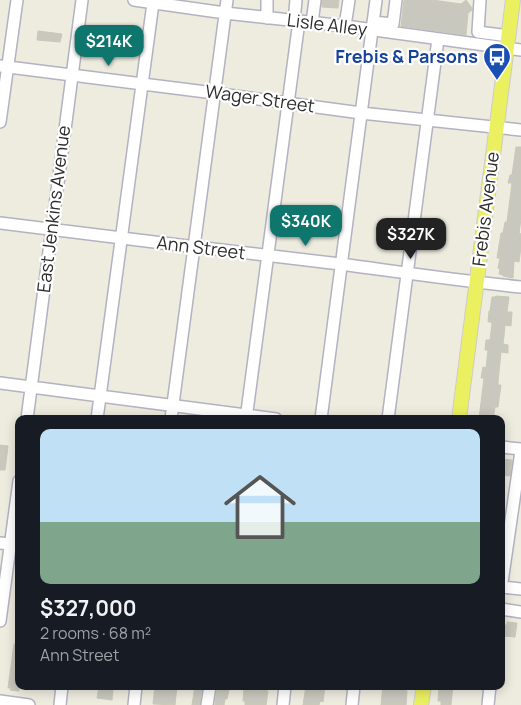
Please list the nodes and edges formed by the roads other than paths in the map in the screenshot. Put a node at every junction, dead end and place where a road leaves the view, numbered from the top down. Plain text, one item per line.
1 (17, 0) edge
2 (82, 0) edge
3 (134, 0) edge
4 (227, 0) edge
5 (267, 0) edge
6 (296, 0) edge
7 (315, 0) edge
8 (349, 0) edge
9 (376, 0) edge
10 (396, 0) edge
11 (480, 0) edge
12 (513, 0) edge
13 (153, 3) junction
14 (225, 13) junction
15 (267, 18) junction
16 (296, 21) junction
17 (312, 23) junction
18 (345, 26) junction
19 (372, 26) junction
20 (438, 39) junction
21 (512, 44) edge
22 (4, 67) edge
23 (72, 76) junction
24 (142, 84) junction
25 (214, 93) junction
26 (288, 103) junction
27 (361, 113) junction
28 (428, 120) junction
29 (0, 122) edge
30 (497, 128) junction
31 (521, 130) edge
32 (0, 223) edge
33 (51, 230) junction
34 (122, 237) junction
35 (194, 248) junction
36 (268, 256) junction
37 (341, 265) junction
38 (408, 273) junction
39 (477, 282) junction
40 (521, 287) edge
41 (0, 383) edge
42 (31, 388) junction
43 (100, 396) junction
44 (173, 406) junction
45 (28, 415) edge
46 (98, 415) edge
47 (172, 415) edge
48 (233, 415) edge
49 (246, 415) edge
50 (321, 415) edge
51 (389, 415) edge
52 (460, 415) edge
53 (505, 449) edge
54 (521, 456) edge
55 (15, 509) edge
56 (10, 544) edge
57 (505, 564) edge
58 (505, 585) edge
59 (521, 589) edge
60 (505, 610) edge
61 (521, 612) edge
62 (0, 622) edge
63 (62, 690) edge
64 (136, 690) edge
65 (209, 690) edge
66 (285, 690) edge
67 (354, 690) edge
68 (424, 690) edge
69 (490, 690) edge
70 (0, 701) edge
71 (29, 705) edge
72 (60, 705) edge
73 (134, 705) edge
74 (207, 705) edge
75 (283, 705) edge
76 (352, 705) edge
77 (422, 705) edge
78 (488, 705) edge

1 - 22 street
2 - 23 street, East Jenkins Avenue
3 - 13 street, Lisle Alley
4 - 14 street
5 - 15 street
6 - 16 street
7 - 17 street
8 - 18 street
9 - 19 street
10 - 19 street
11 - 21 street
12 - 21 main road, Frebis Avenue
13 - 14 street, Lisle Alley
13 - 24 street
14 - 15 street, Lisle Alley
14 - 25 street
15 - 16 street, Lisle Alley
16 - 17 street, Lisle Alley
16 - 26 street
17 - 18 street, Lisle Alley
18 - 19 street, Lisle Alley
19 - 20 street, Lisle Alley
19 - 27 street
20 - 21 street, Lisle Alley
20 - 28 street
21 - 30 main road, Frebis Avenue
22 - 23 street, Wager Street
22 - 29 street
23 - 24 street, Wager Street
23 - 33 street, East Jenkins Avenue
24 - 25 street, Wager Street
24 - 34 street
25 - 26 street, Wager Street
25 - 35 street
26 - 27 street, Wager Street
26 - 36 street
27 - 28 street, Wager Street
27 - 37 street
28 - 30 street, Wager Street
28 - 38 street
30 - 31 street, Wager Street
30 - 39 main road, Frebis Avenue
32 - 33 street, Ann Street
33 - 34 street, Ann Street
33 - 42 street, East Jenkins Avenue
34 - 35 street, Ann Street
34 - 43 street
35 - 36 street, Ann Street
35 - 44 street
36 - 37 street, Ann Street
36 - 49 street
37 - 38 street, Ann Street
37 - 50 street
38 - 39 street, Ann Street
38 - 51 street
39 - 40 street, Ann Street
39 - 52 main road, Frebis Avenue
41 - 42 street
42 - 43 street
42 - 45 street, East Jenkins Avenue
43 - 44 street
43 - 46 street
44 - 47 street
44 - 48 street
53 - 54 street
54 - 57 street
55 - 56 street
56 - 62 street
58 - 59 street
60 - 61 street
63 - 72 street
64 - 73 street
65 - 74 street
66 - 75 street
67 - 76 street
68 - 77 main road
69 - 78 street
70 - 71 street

